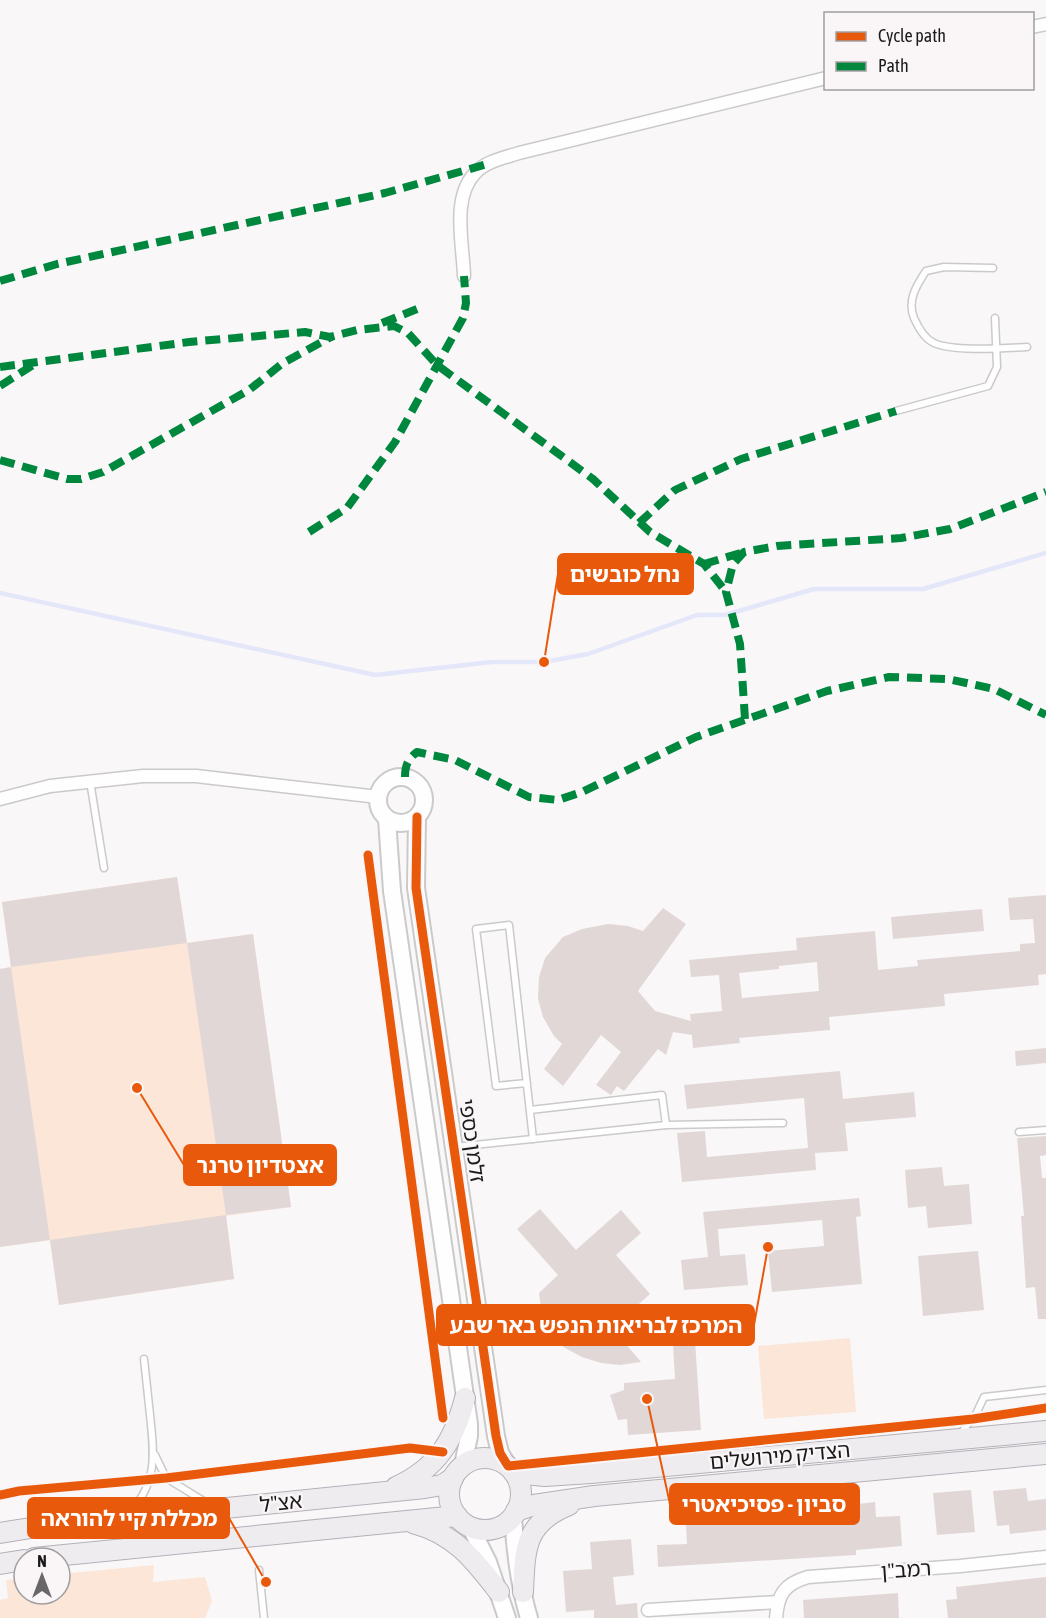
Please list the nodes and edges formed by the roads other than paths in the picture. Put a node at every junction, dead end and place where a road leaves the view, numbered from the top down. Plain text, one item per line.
1 (824, 78) edge
2 (993, 267) dead end
3 (464, 276) dead end
4 (995, 318) dead end
5 (997, 348) junction
6 (1027, 348) dead end
7 (896, 411) dead end
8 (90, 781) junction
9 (378, 797) junction
10 (0, 799) edge
11 (417, 817) junction
12 (387, 819) junction
13 (104, 868) dead end
14 (527, 1083) junction
15 (530, 1110) junction
16 (783, 1123) dead end
17 (666, 1125) junction
18 (1046, 1130) edge
19 (1019, 1132) dead end
20 (533, 1139) junction
21 (455, 1147) junction
22 (144, 1359) dead end
23 (1046, 1390) edge
24 (465, 1398) junction
25 (1046, 1431) edge
26 (954, 1440) junction
27 (155, 1454) junction
28 (1046, 1454) edge
29 (511, 1470) junction
30 (458, 1471) junction
31 (382, 1493) junction
32 (594, 1496) junction
33 (218, 1509) junction
34 (515, 1514) junction
35 (123, 1519) junction
36 (408, 1521) junction
37 (464, 1521) junction
38 (0, 1533) edge
39 (72, 1554) edge
40 (1046, 1557) edge
41 (259, 1570) dead end
42 (499, 1592) junction
43 (523, 1592) junction
44 (778, 1602) junction
45 (648, 1610) dead end
46 (264, 1618) edge
47 (507, 1618) edge
48 (529, 1618) edge
49 (776, 1618) edge

1 - 3 street
2 - 5 lane
4 - 5 lane
5 - 6 lane
5 - 7 lane
8 - 9 street
8 - 10 street
8 - 13 lane
9 - 11 street
9 - 12 street
11 - 12 street
11 - 21 street, זלמן כספי
12 - 24 street, זלמן כספי
14 - 14 lane
14 - 15 lane
15 - 17 lane
15 - 20 lane
16 - 17 lane
17 - 20 lane
18 - 19 lane
20 - 21 lane
21 - 29 street, זלמן כספי
22 - 27 lane
23 - 26 lane
24 - 30 street, זלמן כספי
24 - 31 main road
25 - 26 main road, הצדיק מירושלים
26 - 29 main road, הצדיק מירושלים
27 - 33 lane
27 - 35 lane
28 - 32 main road, הצדיק מירושלים
29 - 30 main road
29 - 34 main road
30 - 31 main road, אצ"ל
30 - 37 main road
31 - 33 main road, אצ"ל
32 - 34 main road, הצדיק מירושלים
32 - 43 main road
33 - 35 main road, אצ"ל
34 - 37 main road
34 - 43 street
35 - 38 main road, אצ"ל
36 - 37 main road, אצ"ל
36 - 39 main road, אצ"ל
36 - 42 main road
37 - 42 street
40 - 44 street, רמב"ן
41 - 46 lane
42 - 47 street
43 - 48 street
44 - 45 street
44 - 49 street

